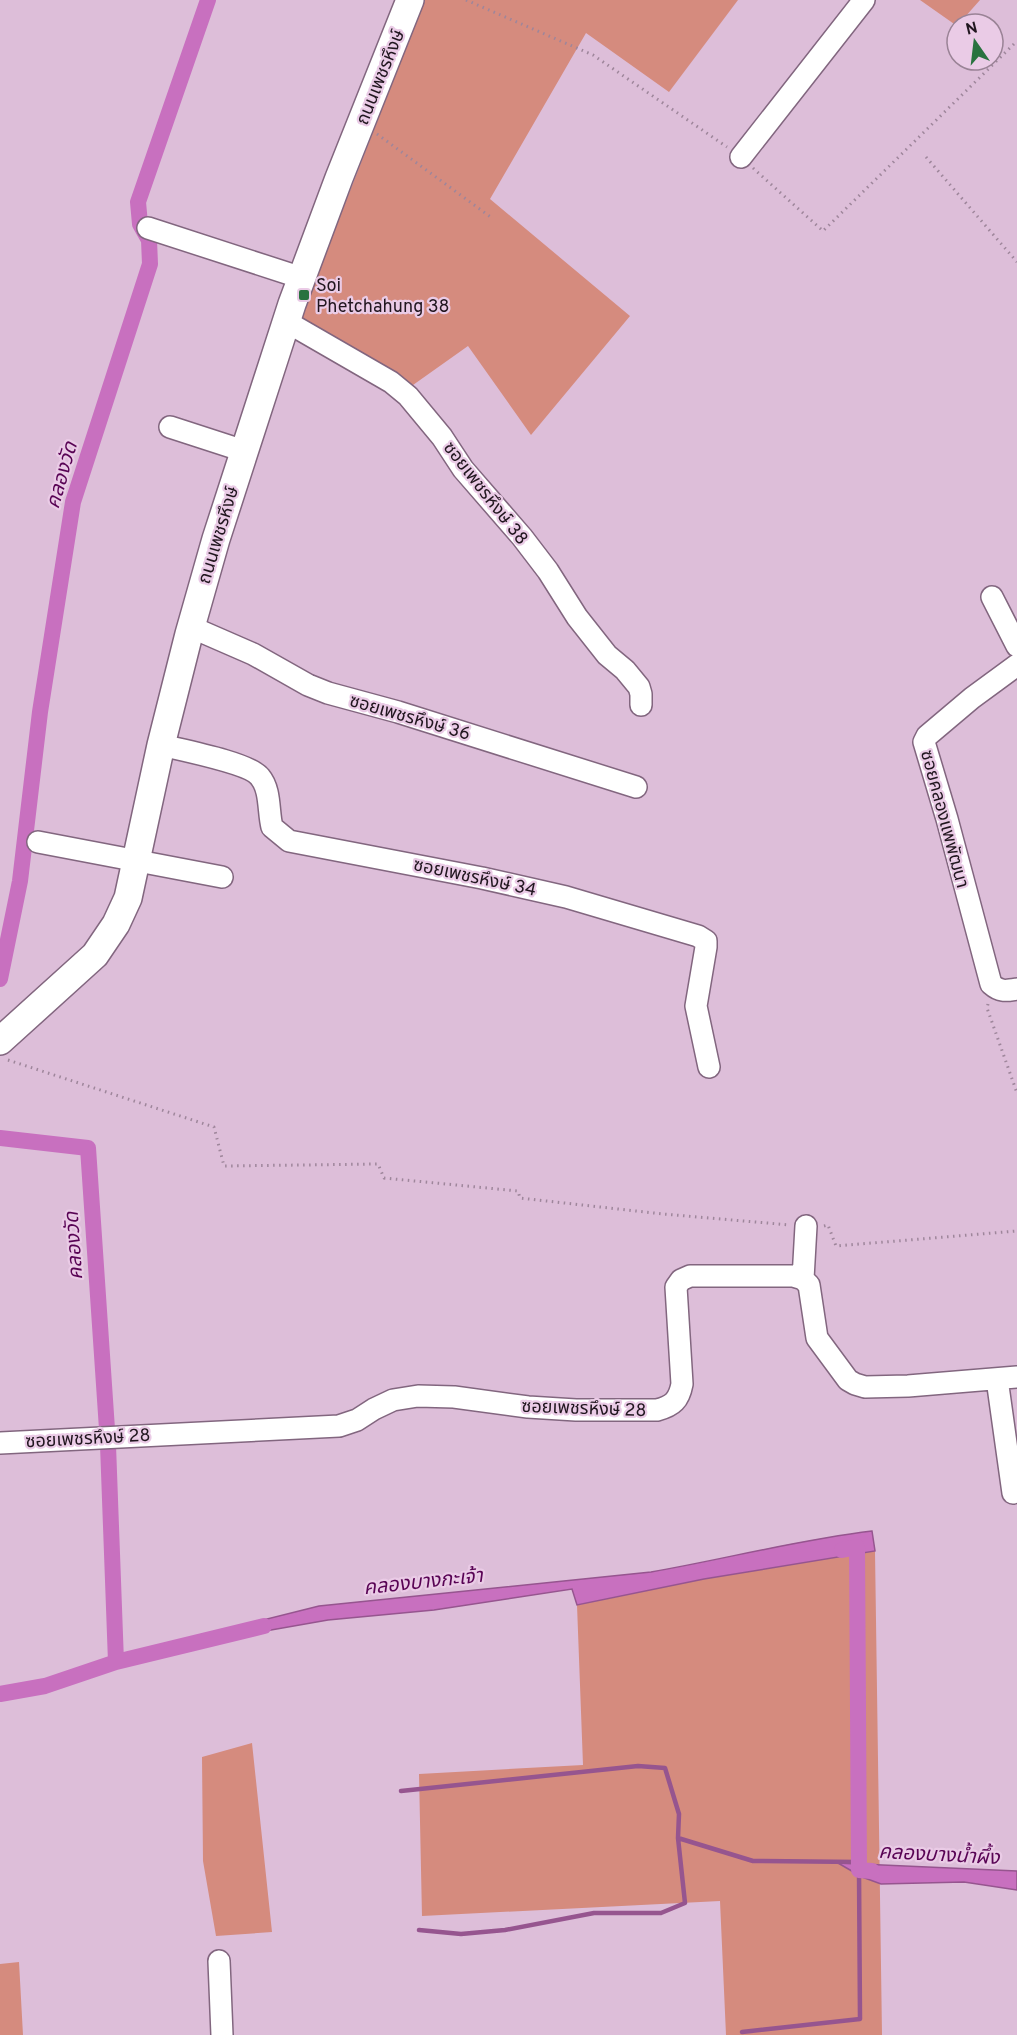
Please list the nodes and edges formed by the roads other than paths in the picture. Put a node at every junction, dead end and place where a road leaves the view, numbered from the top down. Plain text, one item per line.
1 (410, 0) edge
2 (864, 0) edge
3 (741, 157) dead end
4 (148, 228) dead end
5 (302, 278) junction
6 (287, 322) junction
7 (170, 427) dead end
8 (244, 451) junction
9 (992, 597) dead end
10 (191, 627) junction
11 (1017, 646) edge
12 (1017, 665) edge
13 (641, 705) dead end
14 (161, 745) junction
15 (636, 787) dead end
16 (38, 842) dead end
17 (137, 859) junction
18 (222, 877) dead end
19 (1017, 989) edge
20 (0, 1041) edge
21 (710, 1067) dead end
22 (806, 1226) road end
23 (803, 1279) junction
24 (1007, 1378) edge
25 (0, 1443) edge
26 (1013, 1493) dead end
27 (219, 1961) dead end
28 (222, 2035) edge

1 - 5 main road, ถนนเพชรหึงษ์
2 - 3 street
4 - 5 street
5 - 6 main road, ถนนเพชรหึงษ์
6 - 8 main road, ถนนเพชรหึงษ์
6 - 13 street, ซอยเพชรหึงษ์ 38
7 - 8 street
8 - 10 main road, ถนนเพชรหึงษ์
9 - 11 street
10 - 14 main road, ถนนเพชรหึงษ์
10 - 15 street, ซอยเพชรหึงษ์ 36
12 - 19 street, ซอยคลองแพพัฒนา
14 - 17 main road, ถนนเพชรหึงษ์
14 - 21 street, ซอยเพชรหึงษ์ 34
16 - 17 street
17 - 18 street
17 - 20 main road, ถนนเพชรหึงษ์
22 - 23 street
23 - 24 street
23 - 25 street, ซอยเพชรหึงษ์ 28
24 - 26 street
27 - 28 street

